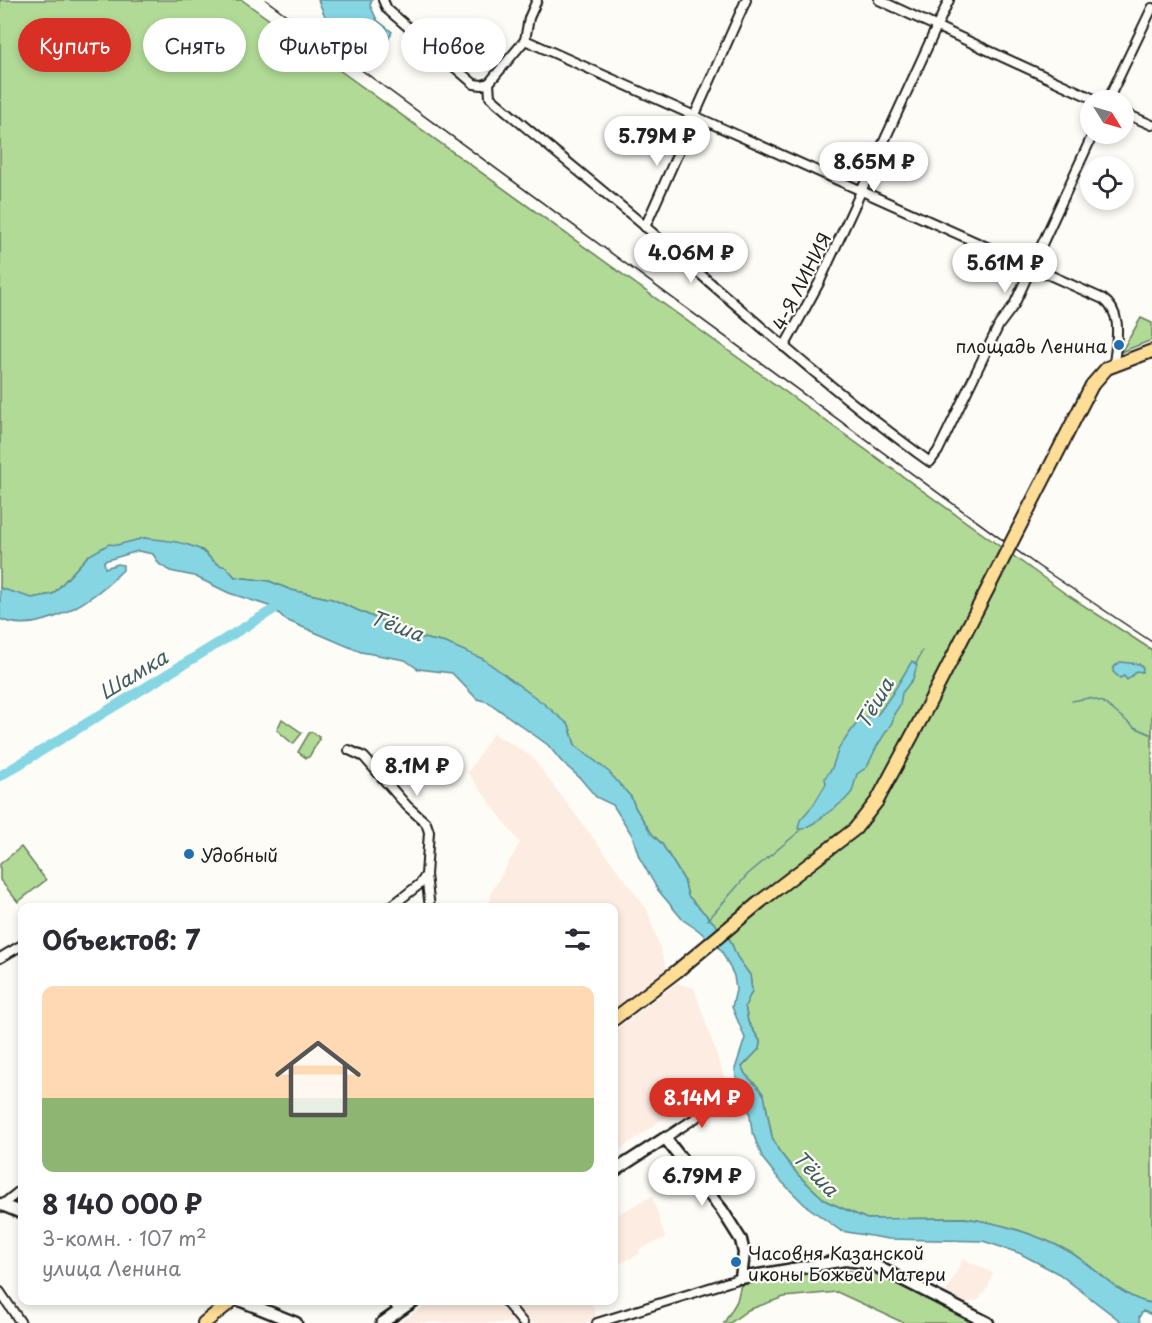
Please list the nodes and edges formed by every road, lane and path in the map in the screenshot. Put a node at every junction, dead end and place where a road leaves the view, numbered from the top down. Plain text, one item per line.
1 (383, 0) edge
2 (537, 0) edge
3 (746, 0) edge
4 (879, 0) edge
5 (949, 0) edge
6 (1152, 8) edge
7 (938, 26) junction
8 (525, 40) junction
9 (489, 83) junction
10 (1113, 90) edge
11 (1080, 93) edge
12 (694, 116) junction
13 (1134, 117) edge
14 (1152, 125) edge
15 (1088, 144) edge
16 (861, 191) junction
17 (645, 227) junction
18 (1033, 267) junction
19 (784, 347) junction
20 (1152, 351) edge
21 (1114, 364) junction
22 (349, 750) dead end
23 (426, 874) junction
24 (395, 903) edge
25 (429, 903) edge
26 (18, 947) edge
27 (0, 958) edge
28 (618, 1016) edge
29 (726, 1098) dead end
30 (664, 1138) junction
31 (618, 1168) edge
32 (18, 1192) edge
33 (1, 1204) edge
34 (18, 1211) edge
35 (741, 1278) junction
36 (0, 1292) edge
37 (227, 1305) edge
38 (251, 1305) edge
39 (395, 1305) edge
40 (408, 1305) edge
41 (508, 1305) edge
42 (399, 1311) junction
43 (985, 1322) edge
44 (21, 1323) edge
45 (204, 1323) edge
46 (296, 1323) edge
47 (382, 1323) edge
48 (523, 1323) edge
49 (597, 1323) edge

1 - 9 street
2 - 8 street
3 - 12 street
4 - 7 street
5 - 7 street, 4-Я ЛИНИЯ
6 - 10 street
7 - 11 street
7 - 16 street, 4-Я ЛИНИЯ
8 - 9 street
8 - 12 street
9 - 17 street
12 - 16 street
12 - 17 street
13 - 14 street
15 - 18 street
16 - 18 street
16 - 19 street, 4-Я ЛИНИЯ
17 - 19 street
18 - 19 street
18 - 21 street
20 - 21 main road
21 - 28 main road, bridge
22 - 23 street
23 - 24 street
23 - 25 street
26 - 27 street
29 - 30 street
30 - 31 street
30 - 35 street
32 - 33 street
33 - 34 street
35 - 43 street
35 - 49 street
36 - 44 street
37 - 45 main road
38 - 46 street
39 - 42 street
40 - 42 street
41 - 48 street
42 - 47 street

